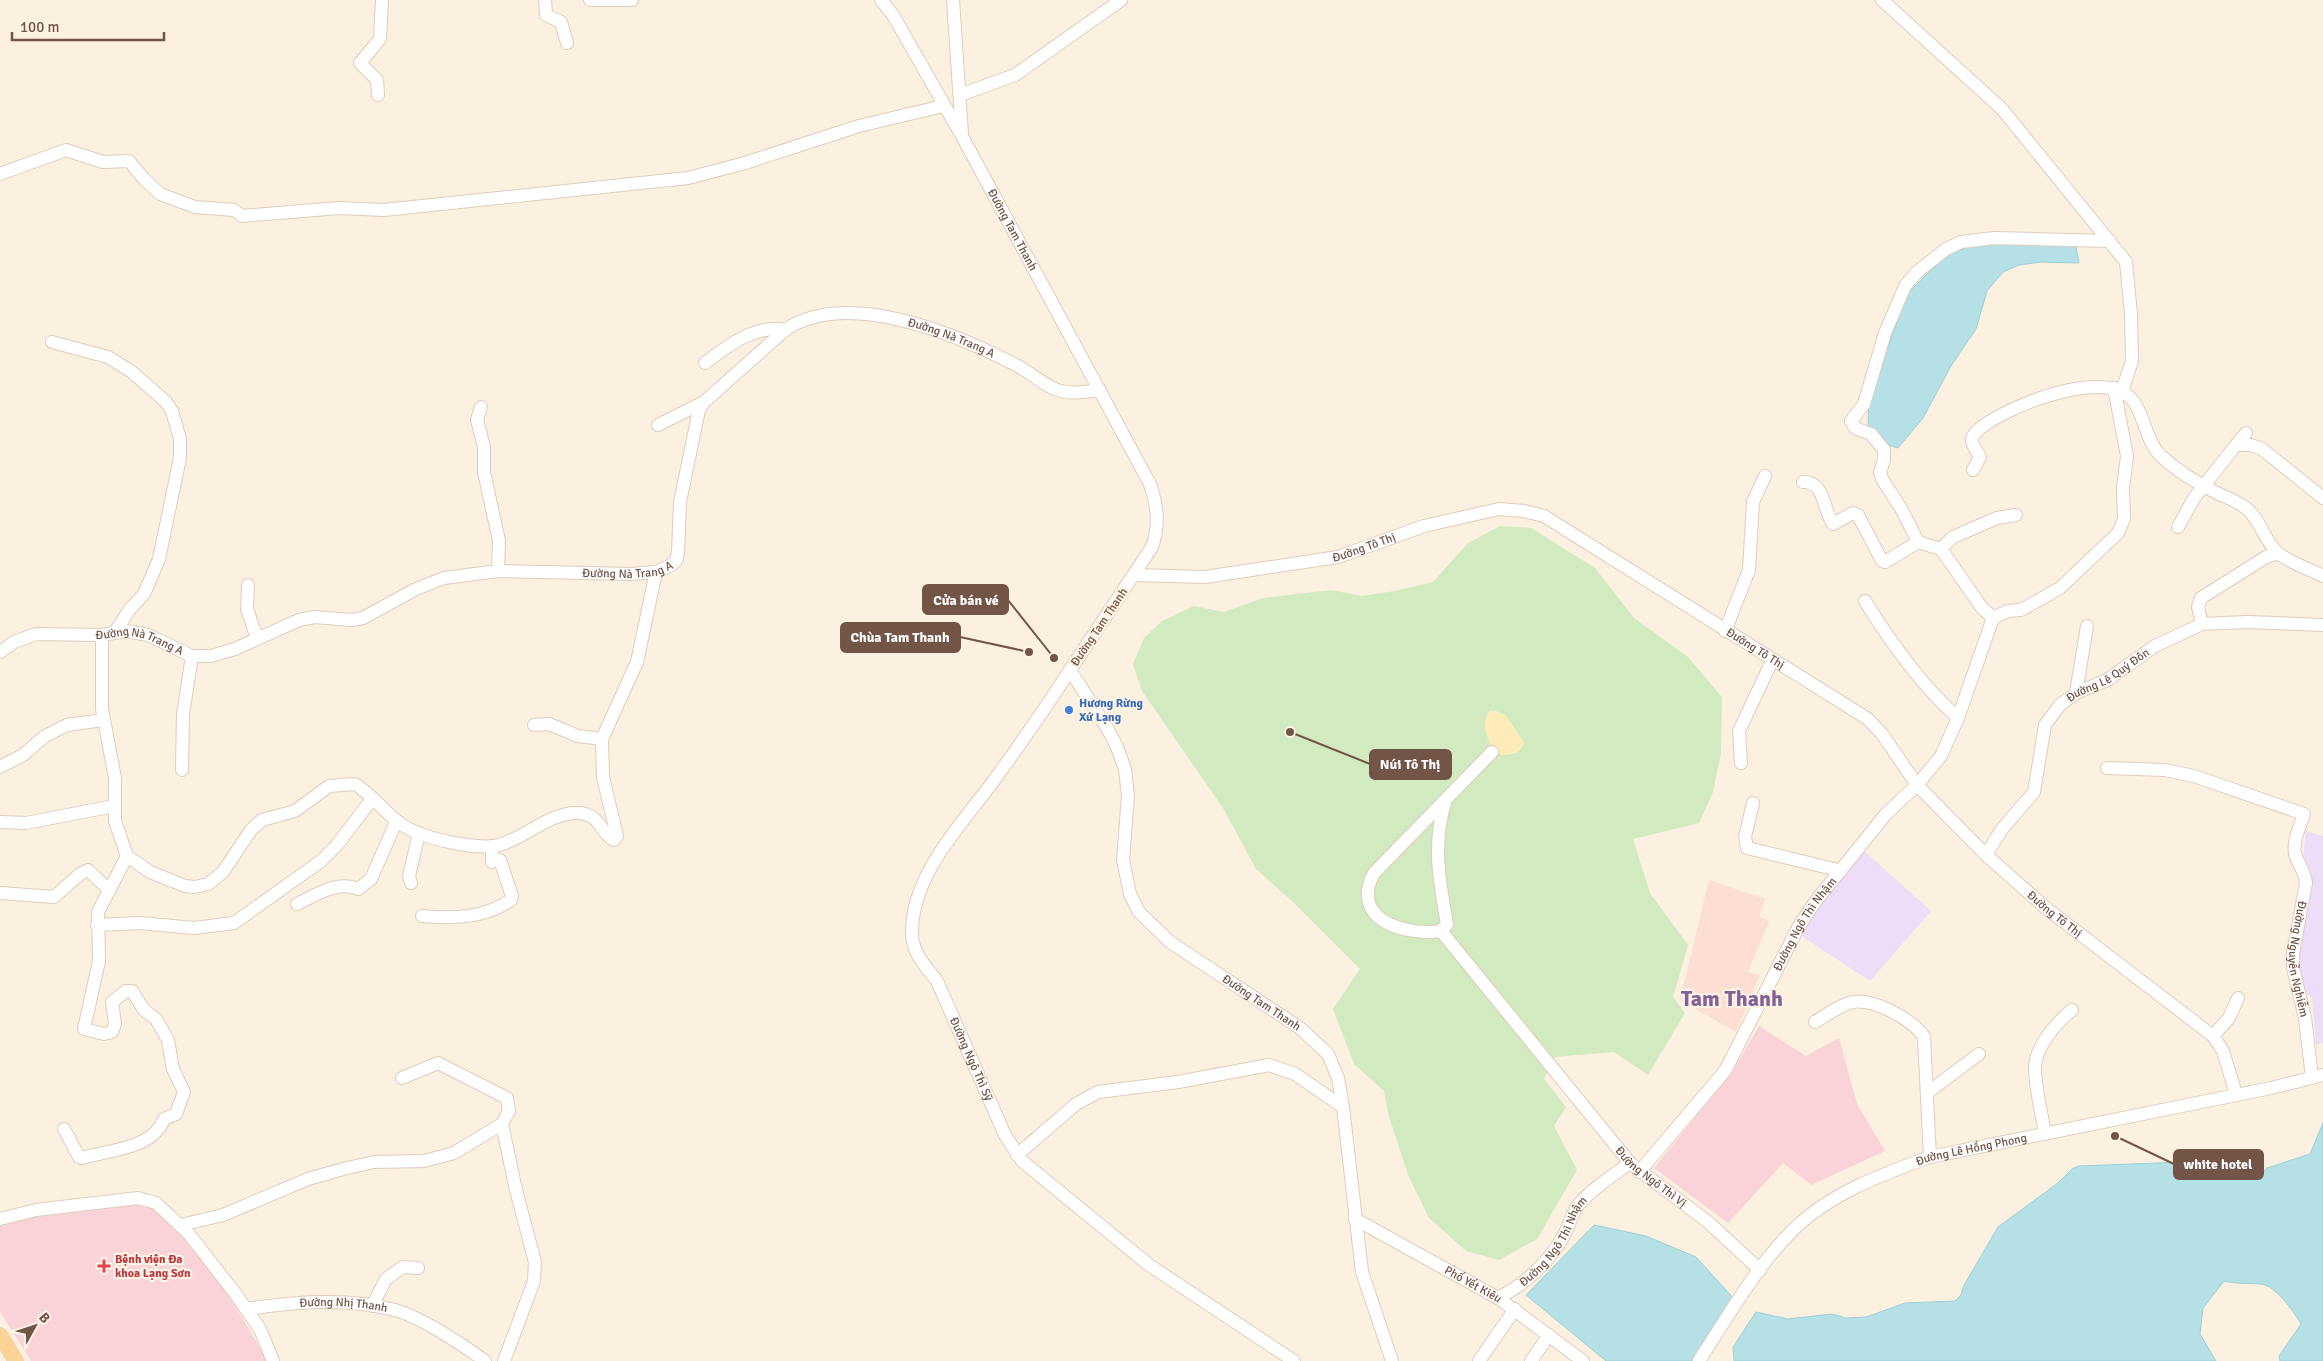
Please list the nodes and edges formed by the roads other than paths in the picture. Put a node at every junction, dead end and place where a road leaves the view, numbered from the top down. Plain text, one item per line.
1 (382, 0) edge
2 (546, 0) edge
3 (590, 0) edge
4 (632, 0) edge
5 (881, 0) edge
6 (953, 0) edge
7 (1122, 0) edge
8 (1882, 0) edge
9 (567, 43) dead end
10 (378, 95) dead end
11 (960, 96) junction
12 (943, 106) junction
13 (962, 136) junction
14 (0, 174) edge
15 (2110, 241) junction
16 (785, 330) junction
17 (52, 342) dead end
18 (705, 363) dead end
19 (1100, 390) junction
20 (2118, 390) junction
21 (704, 402) junction
22 (481, 407) dead end
23 (658, 425) dead end
24 (2246, 433) dead end
25 (2236, 445) junction
26 (1973, 470) dead end
27 (1765, 476) dead end
28 (1804, 482) dead end
29 (2204, 486) junction
30 (2323, 498) edge
31 (2016, 515) dead end
32 (2178, 527) dead end
33 (1918, 542) junction
34 (1941, 549) junction
35 (2278, 553) junction
36 (498, 571) junction
37 (656, 572) junction
38 (1135, 575) junction
39 (2323, 576) edge
40 (248, 585) dead end
41 (1865, 601) dead end
42 (1993, 618) junction
43 (2202, 624) junction
44 (2323, 625) edge
45 (2087, 626) dead end
46 (1725, 631) junction
47 (108, 633) junction
48 (257, 638) junction
49 (0, 652) edge
50 (192, 656) junction
51 (1772, 661) junction
52 (1070, 670) junction
53 (2076, 693) junction
54 (1958, 718) junction
55 (103, 720) junction
56 (534, 725) dead end
57 (602, 739) junction
58 (1492, 752) dead end
59 (1741, 762) dead end
60 (0, 767) edge
61 (2107, 768) dead end
62 (182, 770) dead end
63 (1917, 786) junction
64 (372, 799) junction
65 (1446, 799) junction
66 (1753, 803) dead end
67 (114, 806) junction
68 (0, 822) edge
69 (396, 822) junction
70 (419, 833) junction
71 (492, 846) junction
72 (1986, 855) junction
73 (127, 856) junction
74 (1838, 870) junction
75 (410, 883) dead end
76 (109, 890) junction
77 (0, 893) edge
78 (297, 904) dead end
79 (422, 916) dead end
80 (97, 925) junction
81 (1441, 931) junction
82 (2238, 998) dead end
83 (2072, 1010) dead end
84 (1815, 1022) dead end
85 (2213, 1036) junction
86 (1979, 1054) dead end
87 (2317, 1076) edge
88 (402, 1078) dead end
89 (1927, 1093) junction
90 (2236, 1094) junction
91 (1343, 1107) junction
92 (502, 1124) junction
93 (64, 1129) dead end
94 (2046, 1134) junction
95 (1017, 1155) junction
96 (1930, 1157) junction
97 (1634, 1167) junction
98 (0, 1219) edge
99 (1355, 1219) junction
100 (181, 1225) junction
101 (418, 1268) dead end
102 (1760, 1270) junction
103 (1498, 1298) junction
104 (372, 1306) junction
105 (246, 1309) junction
106 (1514, 1309) junction
107 (1549, 1335) junction
108 (0, 1336) edge
109 (1576, 1359) edge
110 (16, 1361) edge
111 (273, 1361) edge
112 (485, 1361) edge
113 (504, 1361) edge
114 (1294, 1361) edge
115 (1392, 1361) edge
116 (1479, 1361) edge
117 (1531, 1361) edge
118 (1699, 1361) edge

1 - 10 street
2 - 9 street
3 - 4 street
5 - 12 street, Đường Tam Thanh
6 - 11 street
7 - 11 street
8 - 15 street
11 - 13 street
12 - 13 street, Đường Tam Thanh
12 - 14 street
13 - 19 street, Đường Tam Thanh
15 - 20 street
15 - 33 street
16 - 18 street
16 - 19 street, Đường Nà Trang A
16 - 21 street, Đường Nà Trang A
17 - 47 street
19 - 38 street, Đường Tam Thanh
20 - 26 street
20 - 29 street
20 - 42 street
21 - 23 street
21 - 37 street, Đường Nà Trang A
22 - 36 street
24 - 25 street
25 - 29 street
25 - 30 street
27 - 46 street
28 - 33 street
29 - 32 street
29 - 35 street
31 - 34 street
33 - 34 street
34 - 42 street
35 - 39 street
35 - 43 street
36 - 37 street, Đường Nà Trang A
36 - 48 street, Đường Nà Trang A
37 - 57 street
38 - 46 street, Đường Tô Thị
38 - 52 street, Đường Tam Thanh
40 - 48 street
41 - 54 street
42 - 54 street, Đường Ngô Thì Nhậm
43 - 44 street, Đường Lê Quý Đôn
43 - 53 street, Đường Lê Quý Đôn
45 - 53 street
46 - 51 street, Đường Tô Thị
47 - 49 street, Đường Nà Trang A
47 - 50 street, Đường Nà Trang A
47 - 55 street
48 - 50 street, Đường Nà Trang A
50 - 62 street
51 - 59 street
51 - 63 street, Đường Tô Thị
52 - 91 street, Đường Tam Thanh
52 - 95 street, Đường Ngô Thì Sỹ
53 - 72 street, Đường Lê Quý Đôn
54 - 63 street, Đường Ngô Thì Nhậm
55 - 60 street
55 - 67 street
56 - 57 street
57 - 71 street
58 - 65 street
61 - 87 street, Đường Nguyễn Nghiễm
63 - 72 street, Đường Tô Thị
63 - 74 street, Đường Ngô Thì Nhậm
64 - 69 street
64 - 73 street
64 - 80 street
65 - 81 street
65 - 81 street
66 - 74 street
67 - 68 street
67 - 73 street
69 - 70 street
69 - 78 street
70 - 71 street
70 - 75 street
71 - 79 street
72 - 85 street, Đường Tô Thị
73 - 76 street
74 - 97 street, Đường Ngô Thì Nhậm
76 - 77 street
76 - 80 street
80 - 93 street
81 - 97 street, Đường Ngô Thì Vị
82 - 85 street
83 - 94 street
84 - 89 street
85 - 90 street, Đường Tô Thị
86 - 89 street
87 - 90 street, Đường Lê Hồng Phong
88 - 92 street
89 - 96 street
90 - 94 street, Đường Lê Hồng Phong
91 - 95 street
91 - 99 street, Đường Tam Thanh
92 - 100 street
92 - 113 street
94 - 96 street, Đường Lê Hồng Phong
95 - 114 street, Đường Ngô Thì Sỹ
96 - 102 street, Đường Lê Hồng Phong
97 - 102 street, Đường Ngô Thì Vị
97 - 103 street, Đường Ngô Thì Nhậm
98 - 100 street
99 - 103 street, Phố Yết Kiêu
99 - 115 street, Đường Tam Thanh
100 - 105 street
101 - 104 street
102 - 118 street, Đường Lê Hồng Phong
103 - 106 street, Phố Yết Kiêu
104 - 105 street, Đường Nhị Thanh
104 - 112 street, Đường Nhị Thanh
105 - 111 street
106 - 107 street, Phố Yết Kiêu
106 - 116 street
107 - 109 street, Phố Yết Kiêu
107 - 117 street
108 - 110 main road

